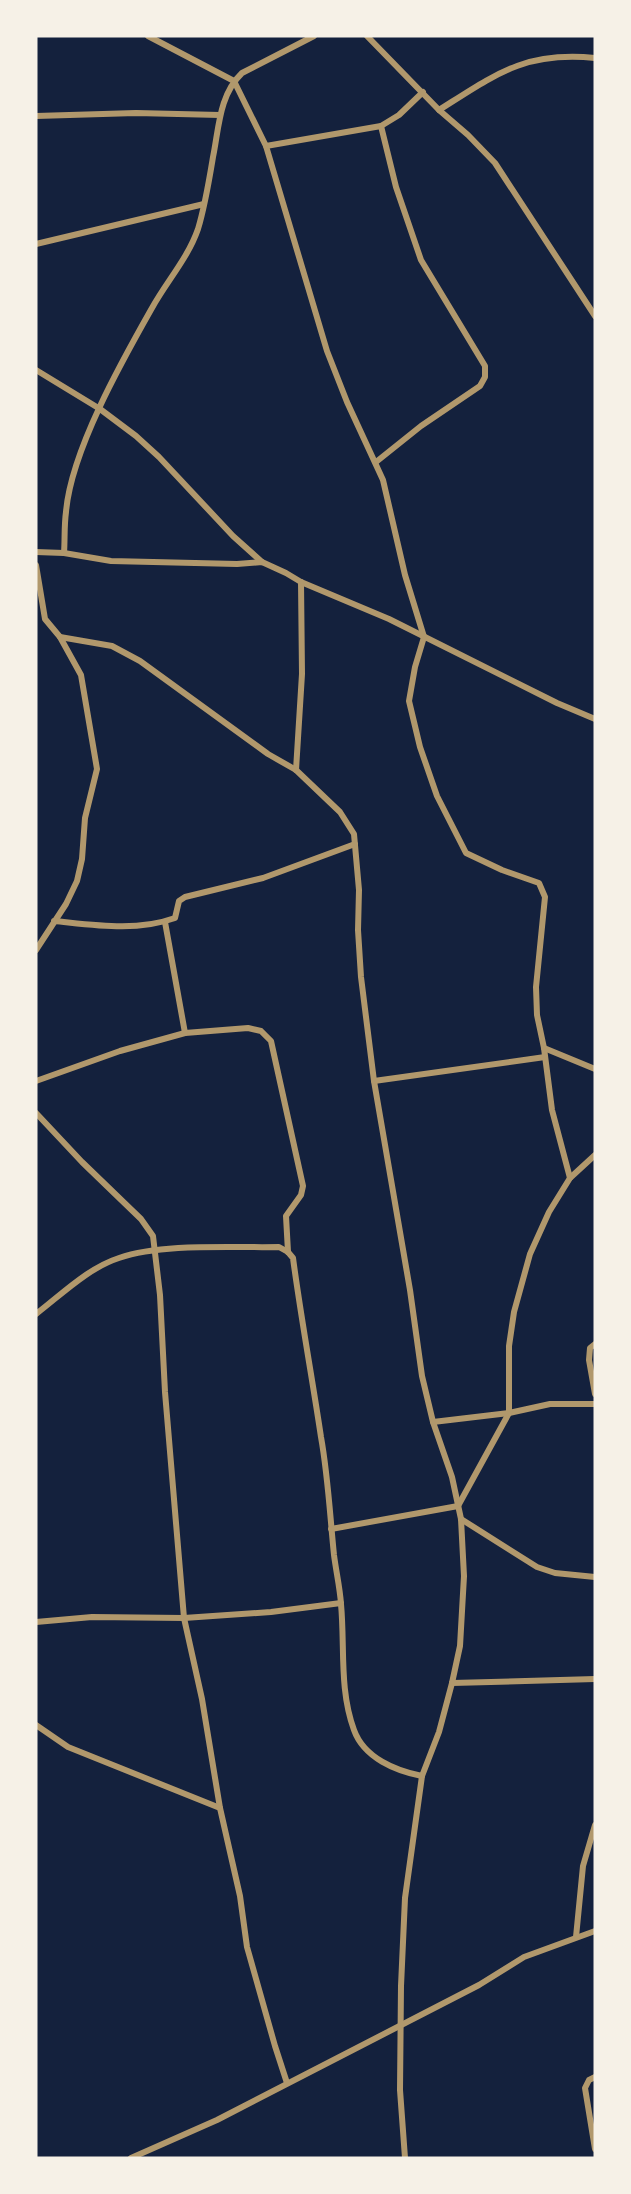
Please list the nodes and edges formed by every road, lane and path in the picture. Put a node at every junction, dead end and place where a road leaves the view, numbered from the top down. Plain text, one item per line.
1 (148, 36) edge
2 (314, 36) edge
3 (367, 36) edge
4 (595, 58) edge
5 (234, 81) junction
6 (423, 92) junction
7 (439, 110) junction
8 (220, 115) junction
9 (36, 116) edge
10 (381, 126) junction
11 (266, 146) junction
12 (204, 204) junction
13 (36, 244) edge
14 (595, 316) edge
15 (36, 370) edge
16 (100, 409) junction
17 (376, 462) junction
18 (36, 552) edge
19 (64, 553) junction
20 (262, 562) junction
21 (36, 565) edge
22 (301, 582) junction
23 (60, 637) junction
24 (424, 637) junction
25 (595, 719) edge
26 (296, 770) junction
27 (355, 844) junction
28 (54, 921) junction
29 (165, 922) junction
30 (36, 950) edge
31 (185, 1033) junction
32 (544, 1048) junction
33 (545, 1057) junction
34 (595, 1069) edge
35 (374, 1081) junction
36 (36, 1082) edge
37 (36, 1113) edge
38 (595, 1155) edge
39 (570, 1178) junction
40 (154, 1250) junction
41 (288, 1252) junction
42 (36, 1314) edge
43 (595, 1344) edge
44 (595, 1394) edge
45 (595, 1404) edge
46 (509, 1413) junction
47 (433, 1422) junction
48 (458, 1506) junction
49 (460, 1519) junction
50 (331, 1529) junction
51 (595, 1578) edge
52 (341, 1603) junction
53 (184, 1618) junction
54 (36, 1622) edge
55 (595, 1679) edge
56 (452, 1683) junction
57 (36, 1725) edge
58 (423, 1776) junction
59 (219, 1808) junction
60 (595, 1825) edge
61 (595, 1931) edge
62 (576, 1937) junction
63 (401, 2024) junction
64 (595, 2077) edge
65 (287, 2083) junction
66 (595, 2149) edge
67 (131, 2158) edge
68 (405, 2158) edge

1 - 5 street
2 - 5 street
3 - 6 street
4 - 7 street
5 - 8 street
5 - 11 street
6 - 7 street
6 - 10 street
7 - 14 street
8 - 9 street
8 - 12 street
10 - 11 street
10 - 17 street
11 - 17 street
12 - 13 street
12 - 16 street
15 - 16 street
16 - 19 street
16 - 20 street
17 - 24 street
18 - 19 street
19 - 20 street
20 - 22 street
21 - 23 street
22 - 24 street
22 - 26 street
23 - 26 street
23 - 28 street
24 - 25 street
24 - 32 street
26 - 27 street
27 - 29 street
27 - 35 street
28 - 29 street
28 - 30 street
29 - 31 street
31 - 36 street
31 - 41 street
32 - 33 street
32 - 34 street
33 - 35 street
33 - 39 street
35 - 47 street
37 - 40 street
38 - 39 street
39 - 46 street
40 - 41 street
40 - 42 street
40 - 53 street
41 - 50 street
43 - 44 street
45 - 46 street
46 - 47 street
46 - 48 street
47 - 48 street
48 - 49 street
48 - 50 street
49 - 51 street
49 - 56 street
50 - 52 street
52 - 53 street
52 - 58 street
53 - 54 street
53 - 59 street
55 - 56 street
56 - 58 street
57 - 59 street
58 - 63 street
59 - 65 street
60 - 62 street
61 - 62 street
62 - 63 street
63 - 65 street
63 - 68 street
64 - 66 street
65 - 67 street

